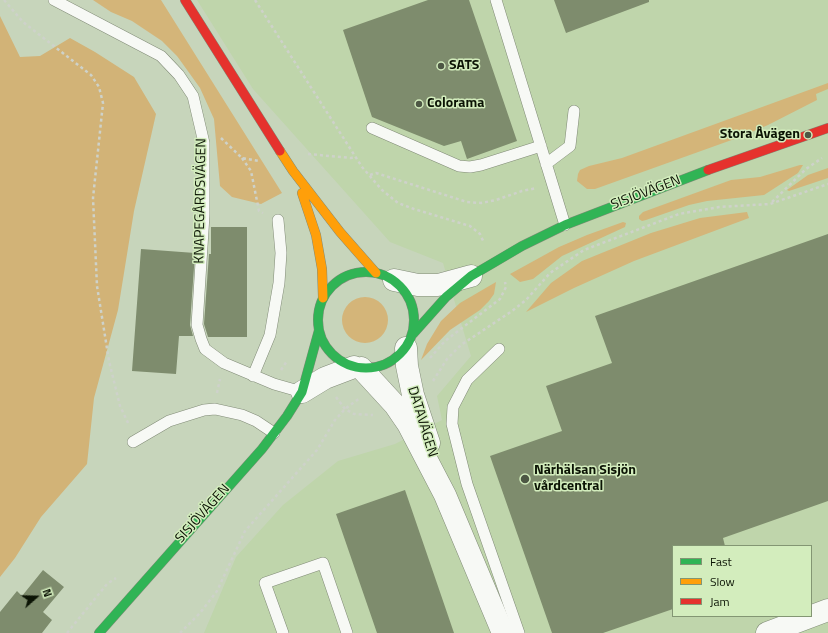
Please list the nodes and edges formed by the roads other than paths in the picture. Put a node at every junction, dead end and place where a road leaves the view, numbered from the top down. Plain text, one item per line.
1 (54, 0) edge
2 (185, 0) edge
3 (496, 0) edge
4 (574, 111) dead end
5 (372, 128) dead end
6 (828, 128) edge
7 (541, 146) junction
8 (546, 164) junction
9 (293, 171) junction
10 (278, 220) road end
11 (565, 225) junction
12 (471, 276) junction
13 (385, 277) junction
14 (323, 298) junction
15 (319, 330) junction
16 (409, 341) junction
17 (499, 349) dead end
18 (358, 368) junction
19 (253, 376) junction
20 (302, 392) junction
21 (274, 433) junction
22 (134, 441) road end
23 (445, 496) junction
24 (828, 610) edge
25 (812, 616) edge
26 (809, 617) edge
27 (99, 633) edge
28 (283, 633) edge
29 (347, 633) edge
30 (503, 633) edge
31 (519, 633) edge
32 (767, 633) edge

1 - 19 lane, KNAPEGÅRDSVÄGEN
2 - 9 street
3 - 7 lane
4 - 8 lane
5 - 7 lane
6 - 11 street, SISJÖVÄGEN
7 - 8 lane
8 - 11 lane
9 - 13 street
9 - 14 street
10 - 19 lane
11 - 12 street, SISJÖVÄGEN
12 - 13 street, SISJÖVÄGEN
12 - 16 street, SISJÖVÄGEN
13 - 14 street, SISJÖVÄGEN
13 - 16 street
14 - 15 street, SISJÖVÄGEN
15 - 18 street, SISJÖVÄGEN
15 - 20 street, SISJÖVÄGEN
16 - 18 street, SISJÖVÄGEN
16 - 23 street, DATAVÄGEN
17 - 31 lane
18 - 20 street, SISJÖVÄGEN
18 - 23 street, DATAVÄGEN
19 - 20 lane, KNAPEGÅRDSVÄGEN
20 - 21 street, SISJÖVÄGEN
21 - 22 lane
21 - 27 street, SISJÖVÄGEN
23 - 30 street, DATAVÄGEN
24 - 25 street
26 - 32 street
28 - 29 lane

